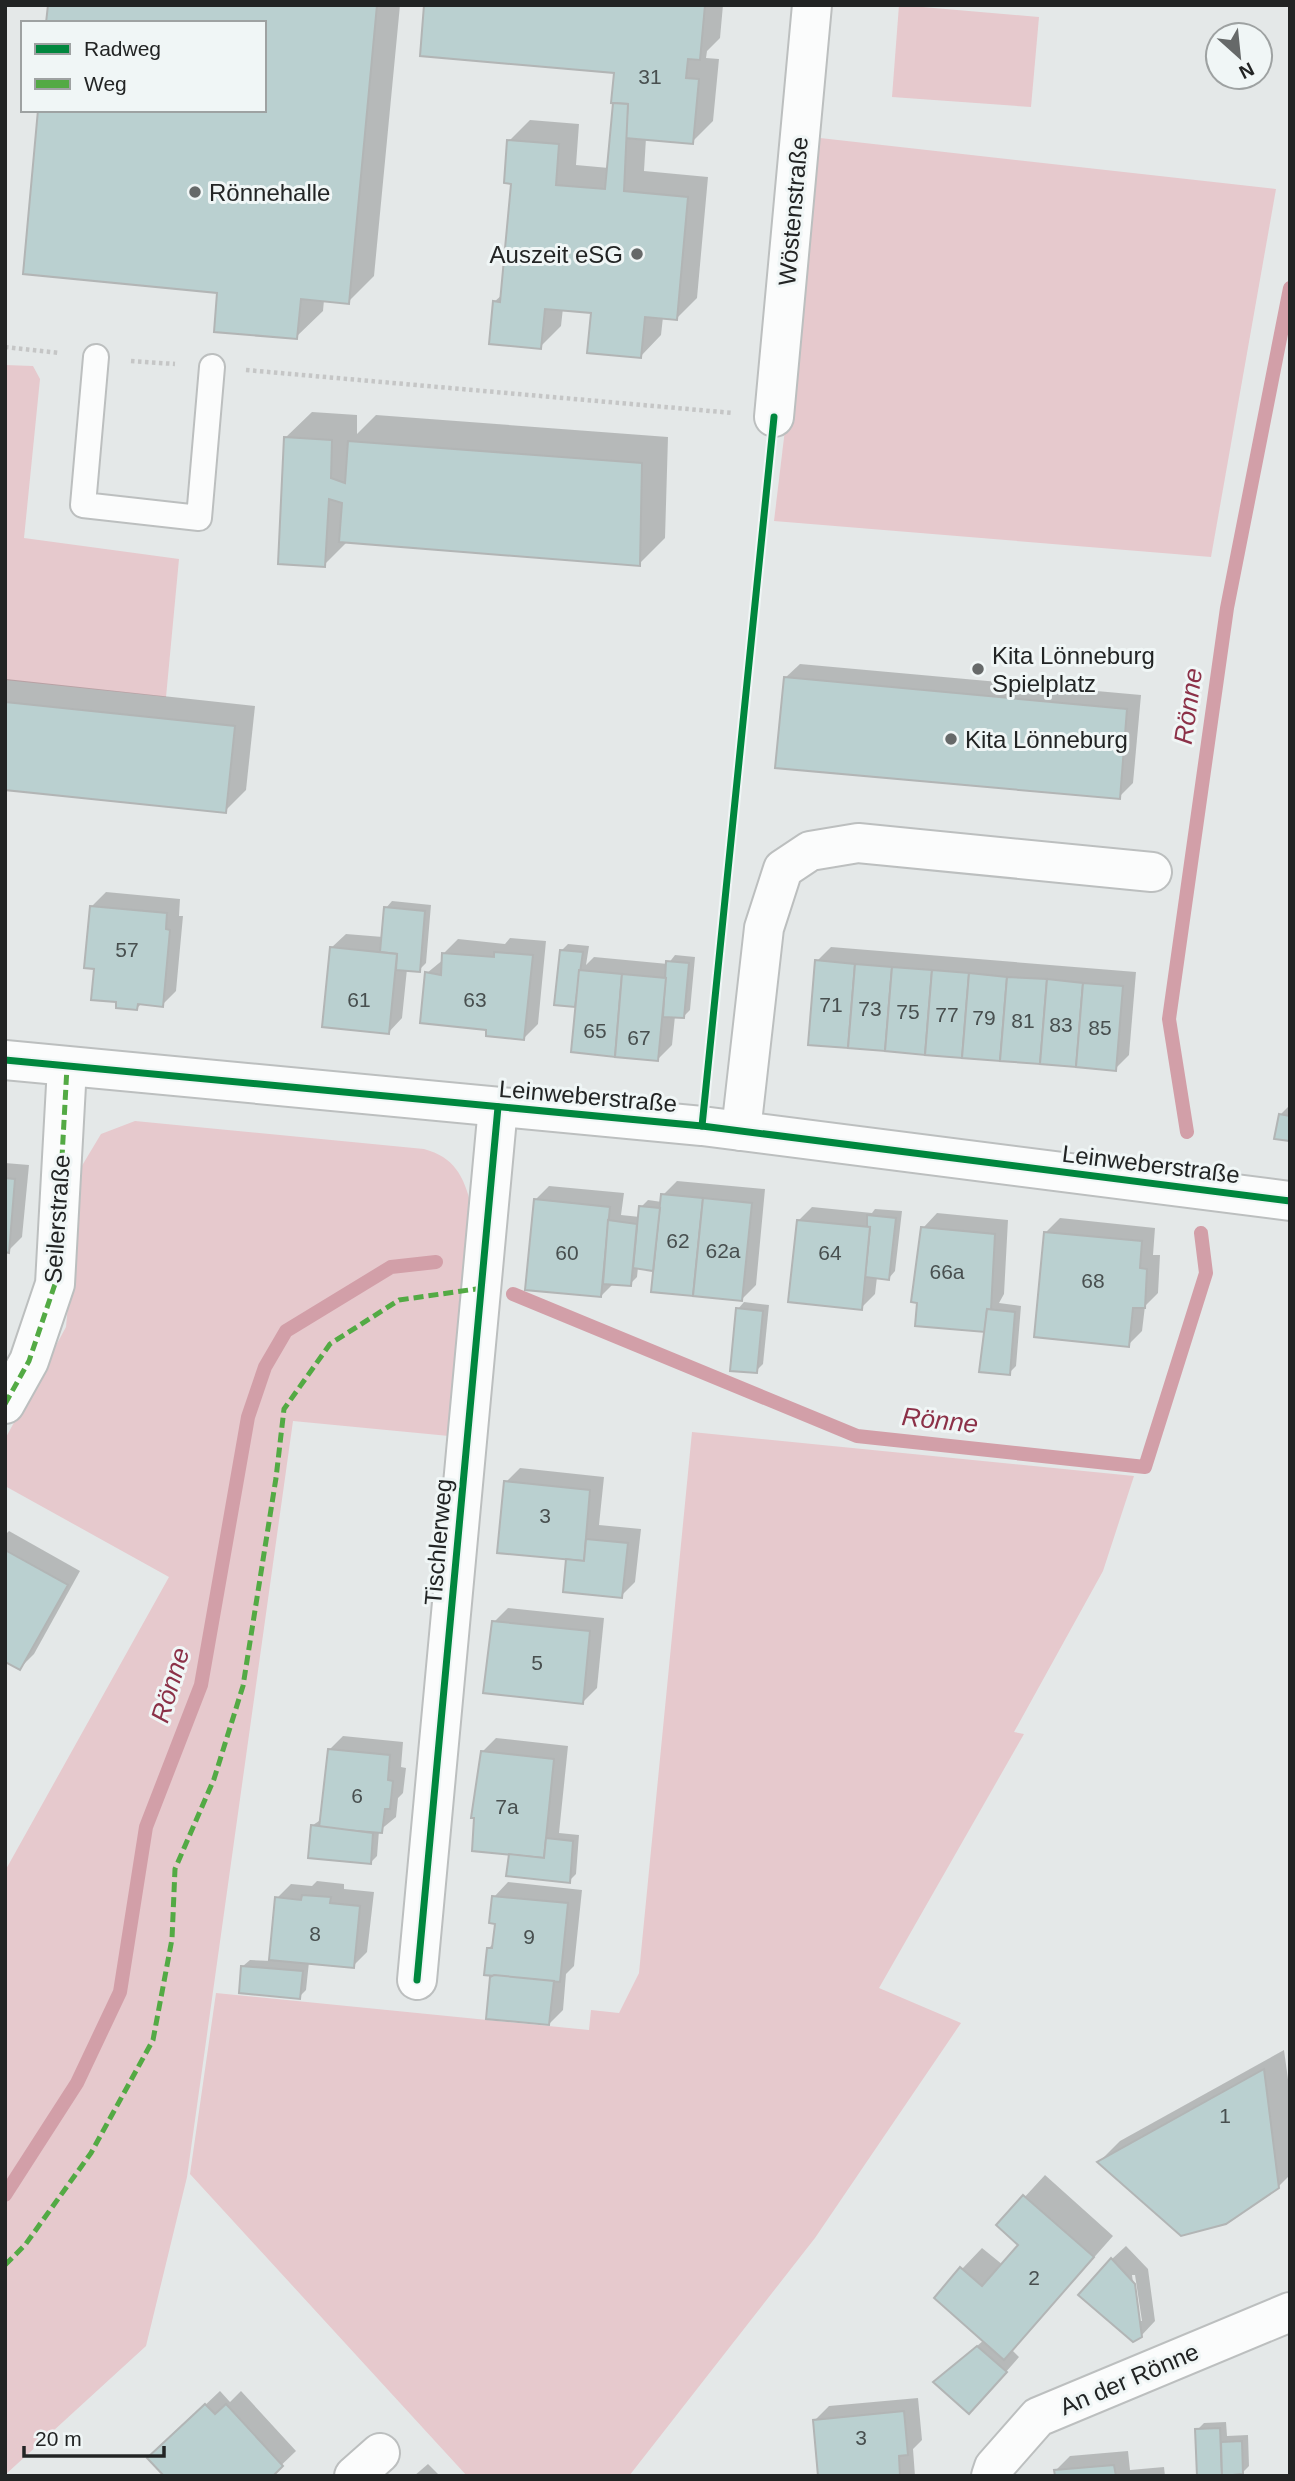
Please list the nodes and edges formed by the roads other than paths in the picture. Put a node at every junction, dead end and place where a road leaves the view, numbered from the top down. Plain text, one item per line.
1 (812, 5) edge
2 (96, 358) road end
3 (212, 368) road end
4 (774, 417) road end
5 (1152, 872) dead end
6 (5, 1060) edge
7 (67, 1066) junction
8 (498, 1107) junction
9 (741, 1131) junction
10 (1290, 1201) edge
11 (5, 1404) edge
12 (417, 1980) dead end
13 (1290, 2312) edge
14 (990, 2476) edge

1 - 4 street, Wöstenstraße
2 - 3 lane
5 - 9 street
6 - 7 street, Leinweberstraße
7 - 8 street, Leinweberstraße
7 - 11 street, Seilerstraße
8 - 9 street, Leinweberstraße
8 - 12 street, Tischlerweg
9 - 10 street, Leinweberstraße
13 - 14 street, An der Rönne

